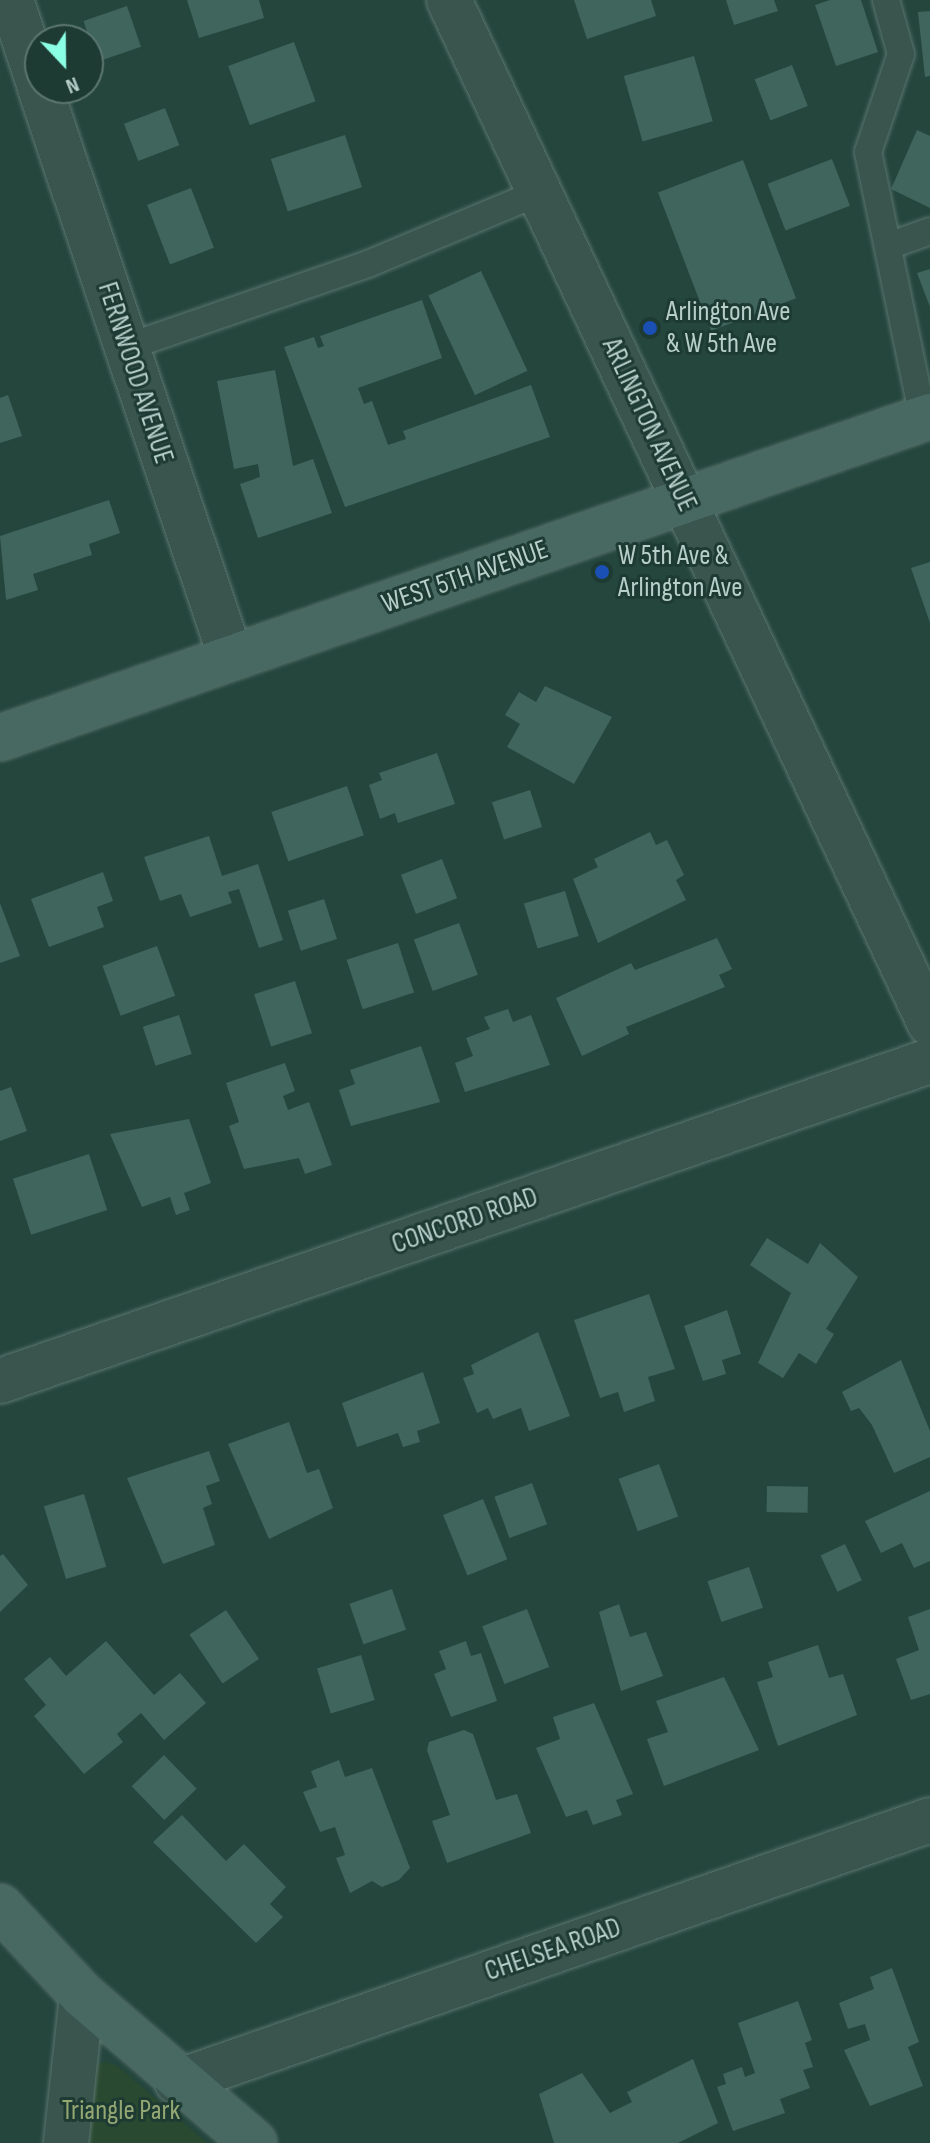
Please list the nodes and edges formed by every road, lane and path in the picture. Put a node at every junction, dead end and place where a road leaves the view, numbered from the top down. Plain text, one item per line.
1 (11, 0) edge
2 (449, 0) edge
3 (886, 0) edge
4 (24, 39) edge
5 (45, 104) edge
6 (538, 193) junction
7 (930, 231) edge
8 (891, 245) junction
9 (127, 347) junction
10 (927, 417) edge
11 (685, 501) junction
12 (231, 658) junction
13 (0, 738) edge
14 (930, 1024) edge
15 (930, 1061) edge
16 (0, 1381) edge
17 (930, 1820) edge
18 (0, 1907) edge
19 (82, 1995) junction
20 (177, 2082) junction
21 (66, 2143) edge
22 (254, 2143) edge

1 - 4 street, FERNWOOD AVENUE
2 - 6 street, ARLINGTON AVENUE
3 - 8 lane
5 - 9 street, FERNWOOD AVENUE
6 - 9 lane
6 - 11 street, ARLINGTON AVENUE
7 - 8 lane
8 - 10 lane
9 - 12 street, FERNWOOD AVENUE
10 - 11 main road, WEST 5TH AVENUE
11 - 12 main road, WEST 5TH AVENUE
11 - 14 street, ARLINGTON AVENUE
12 - 13 main road, WEST 5TH AVENUE
15 - 16 street, CONCORD ROAD
17 - 20 street, CHELSEA ROAD
18 - 19 main road
19 - 20 main road
19 - 21 street
20 - 22 main road

